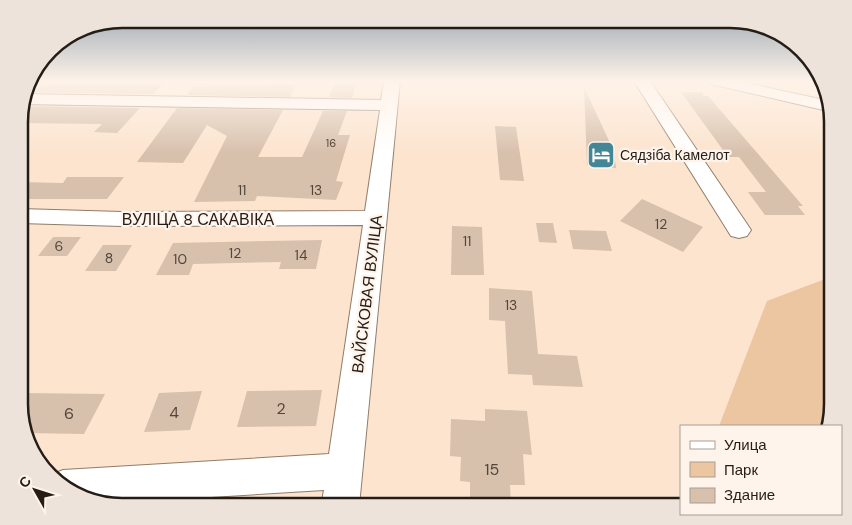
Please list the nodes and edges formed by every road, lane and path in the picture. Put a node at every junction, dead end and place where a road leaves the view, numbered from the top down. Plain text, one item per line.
1 (389, 106) edge
2 (658, 106) edge
3 (28, 216) edge
4 (376, 218) junction
5 (739, 230) dead end
6 (345, 471) junction
7 (79, 487) edge
8 (341, 498) edge

1 - 4 street, ВАЙСКОВАЯ ВУЛІЦА
2 - 5 street
3 - 4 street, ВУЛІЦА 8 САКАВІКА
4 - 6 street, ВАЙСКОВАЯ ВУЛІЦА
6 - 7 street
6 - 8 street, ВАЙСКОВАЯ ВУЛІЦА

